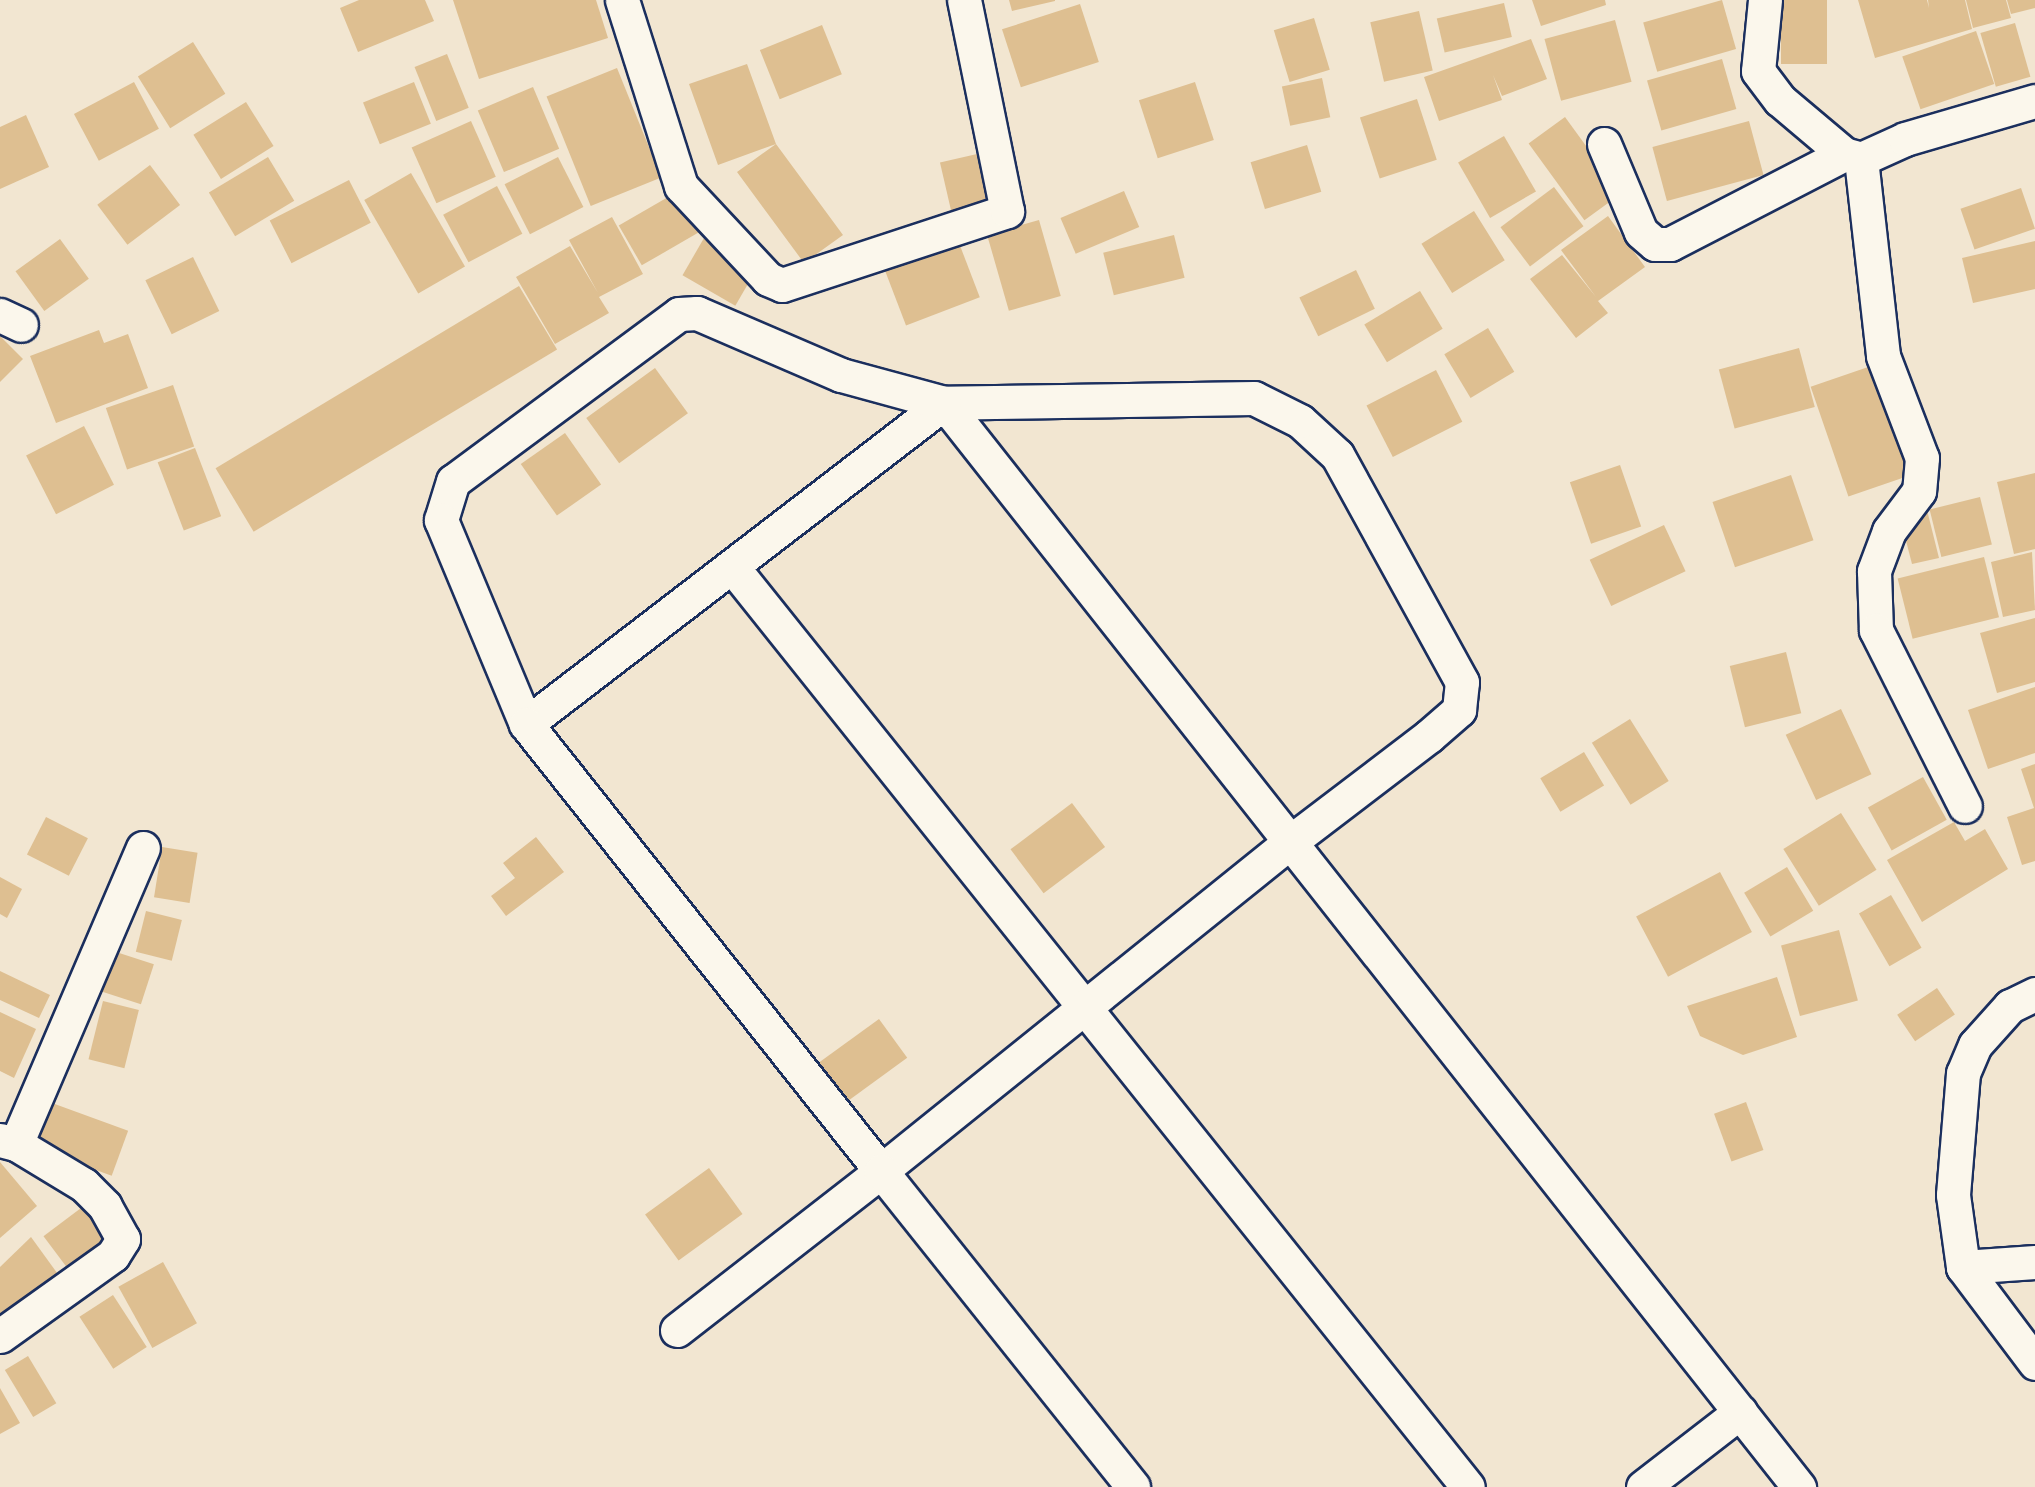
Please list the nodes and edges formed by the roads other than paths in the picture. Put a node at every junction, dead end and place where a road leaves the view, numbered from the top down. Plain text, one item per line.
1 (622, 0) edge
2 (964, 0) edge
3 (1765, 0) edge
4 (2035, 101) edge
5 (1604, 144) dead end
6 (1852, 157) junction
7 (944, 403) junction
8 (733, 569) junction
9 (526, 724) junction
10 (1965, 806) dead end
11 (1290, 842) junction
12 (143, 848) dead end
13 (2035, 994) edge
14 (1085, 1008) junction
15 (8, 1142) edge
16 (881, 1171) junction
17 (2035, 1262) edge
18 (1963, 1267) junction
19 (677, 1330) dead end
20 (0, 1336) edge
21 (2035, 1363) edge
22 (1740, 1412) junction
23 (1133, 1487) edge
24 (1468, 1487) edge
25 (1643, 1487) edge
26 (1799, 1487) edge

1 - 2 street
3 - 6 street
4 - 6 street
5 - 6 street
6 - 10 street
7 - 8 street
7 - 9 street
7 - 11 street
7 - 11 street
8 - 9 street
8 - 14 street
9 - 16 street
11 - 14 street
11 - 22 street
12 - 15 street
13 - 18 street
14 - 16 street
14 - 24 street
15 - 20 street
16 - 19 street
16 - 23 street
17 - 18 street
18 - 21 street
22 - 25 street
22 - 26 street

